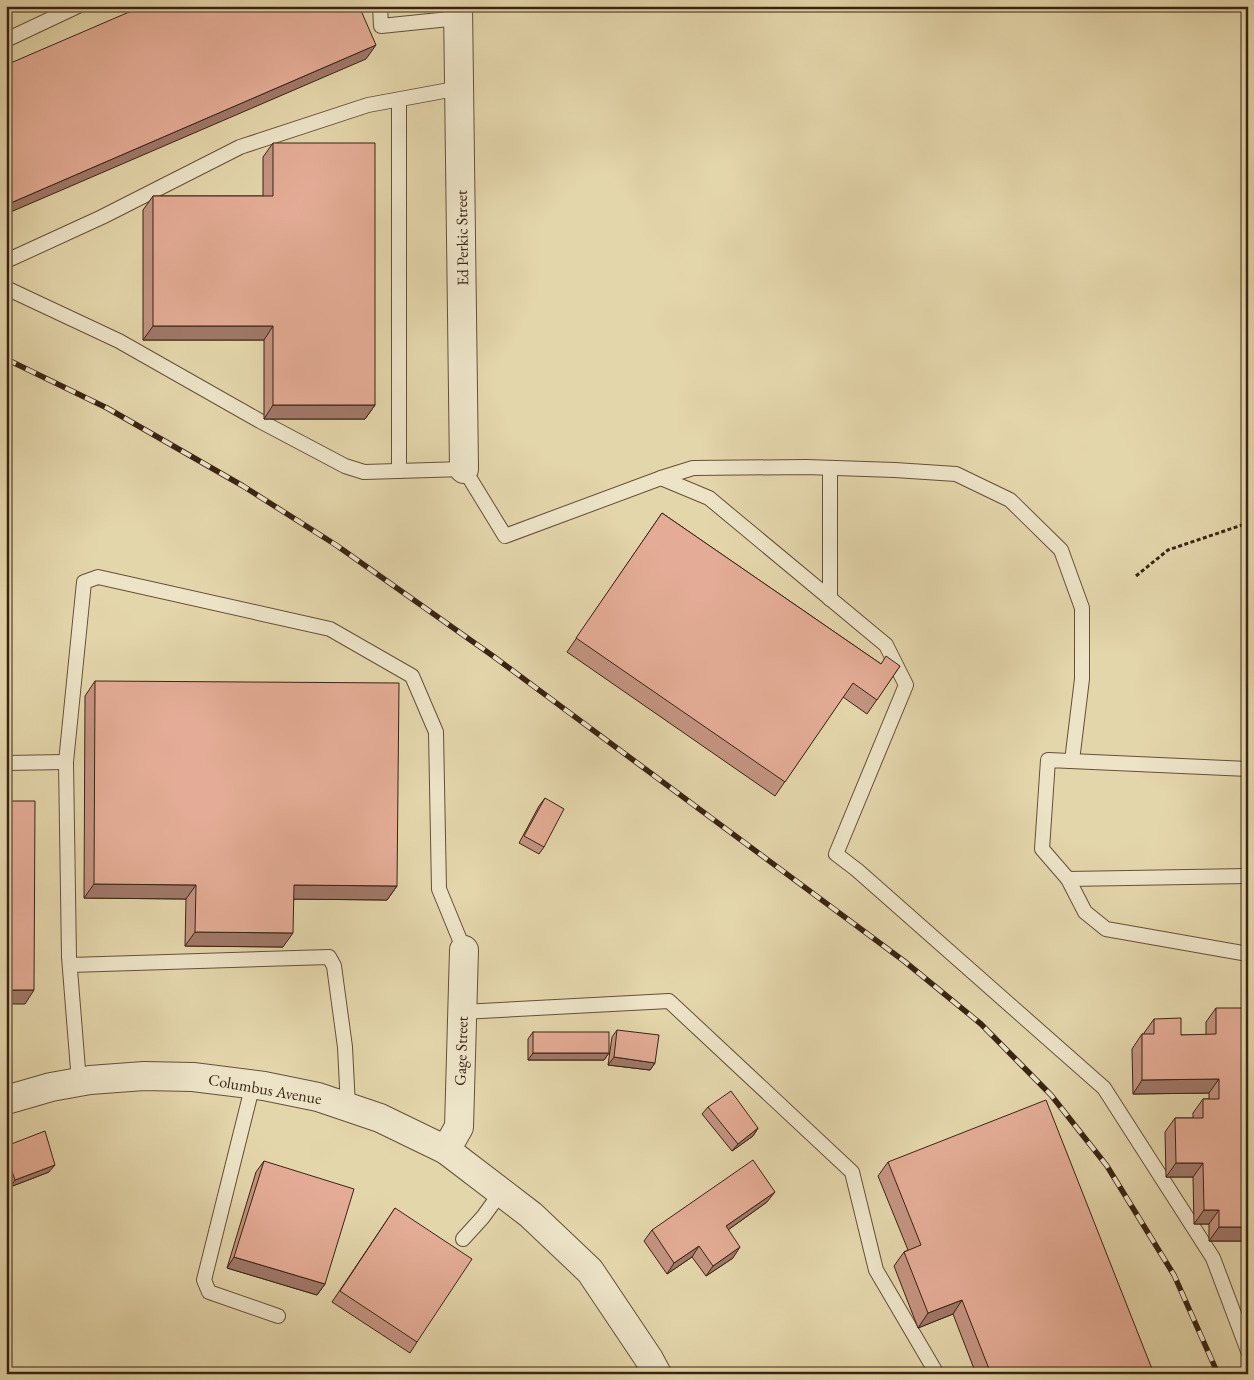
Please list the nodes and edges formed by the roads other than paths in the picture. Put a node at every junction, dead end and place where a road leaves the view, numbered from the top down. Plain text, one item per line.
1 (78, 6) edge
2 (380, 6) edge
3 (458, 12) edge
4 (6, 40) edge
5 (460, 88) junction
6 (399, 100) junction
7 (6, 261) edge
8 (6, 288) edge
9 (830, 468) junction
10 (464, 469) junction
11 (398, 471) junction
12 (661, 478) junction
13 (830, 599) junction
14 (1072, 761) junction
15 (66, 762) junction
16 (6, 763) edge
17 (1248, 769) edge
18 (1248, 876) edge
19 (1068, 879) junction
20 (464, 950) joint
21 (1248, 954) edge
22 (70, 964) junction
23 (462, 1012) junction
24 (79, 1082) junction
25 (254, 1084) junction
26 (6, 1100) edge
27 (348, 1107) junction
28 (446, 1150) junction
29 (501, 1192) junction
30 (462, 1239) dead end
31 (278, 1316) dead end
32 (1248, 1351) edge
33 (657, 1374) edge
34 (937, 1374) edge

1 - 4 lane
2 - 3 lane
3 - 5 street, Ed Perkic Street
5 - 6 lane
5 - 10 street, Ed Perkic Street
6 - 7 lane
6 - 11 lane
8 - 11 lane
9 - 12 lane
9 - 13 lane
9 - 14 lane
10 - 11 lane
10 - 12 lane
12 - 13 lane
13 - 32 lane
14 - 17 lane
14 - 19 lane
15 - 16 lane
15 - 20 lane
15 - 22 lane
18 - 19 lane
19 - 21 lane
20 - 23 street, Gage Street
22 - 24 lane
22 - 27 lane
23 - 28 street, Gage Street
23 - 34 lane
24 - 25 street, Columbus Avenue
24 - 26 street, Columbus Avenue
25 - 27 street, Columbus Avenue
25 - 31 lane
27 - 28 street, Columbus Avenue
28 - 29 street, Columbus Avenue
29 - 30 lane
29 - 33 street, Columbus Avenue

